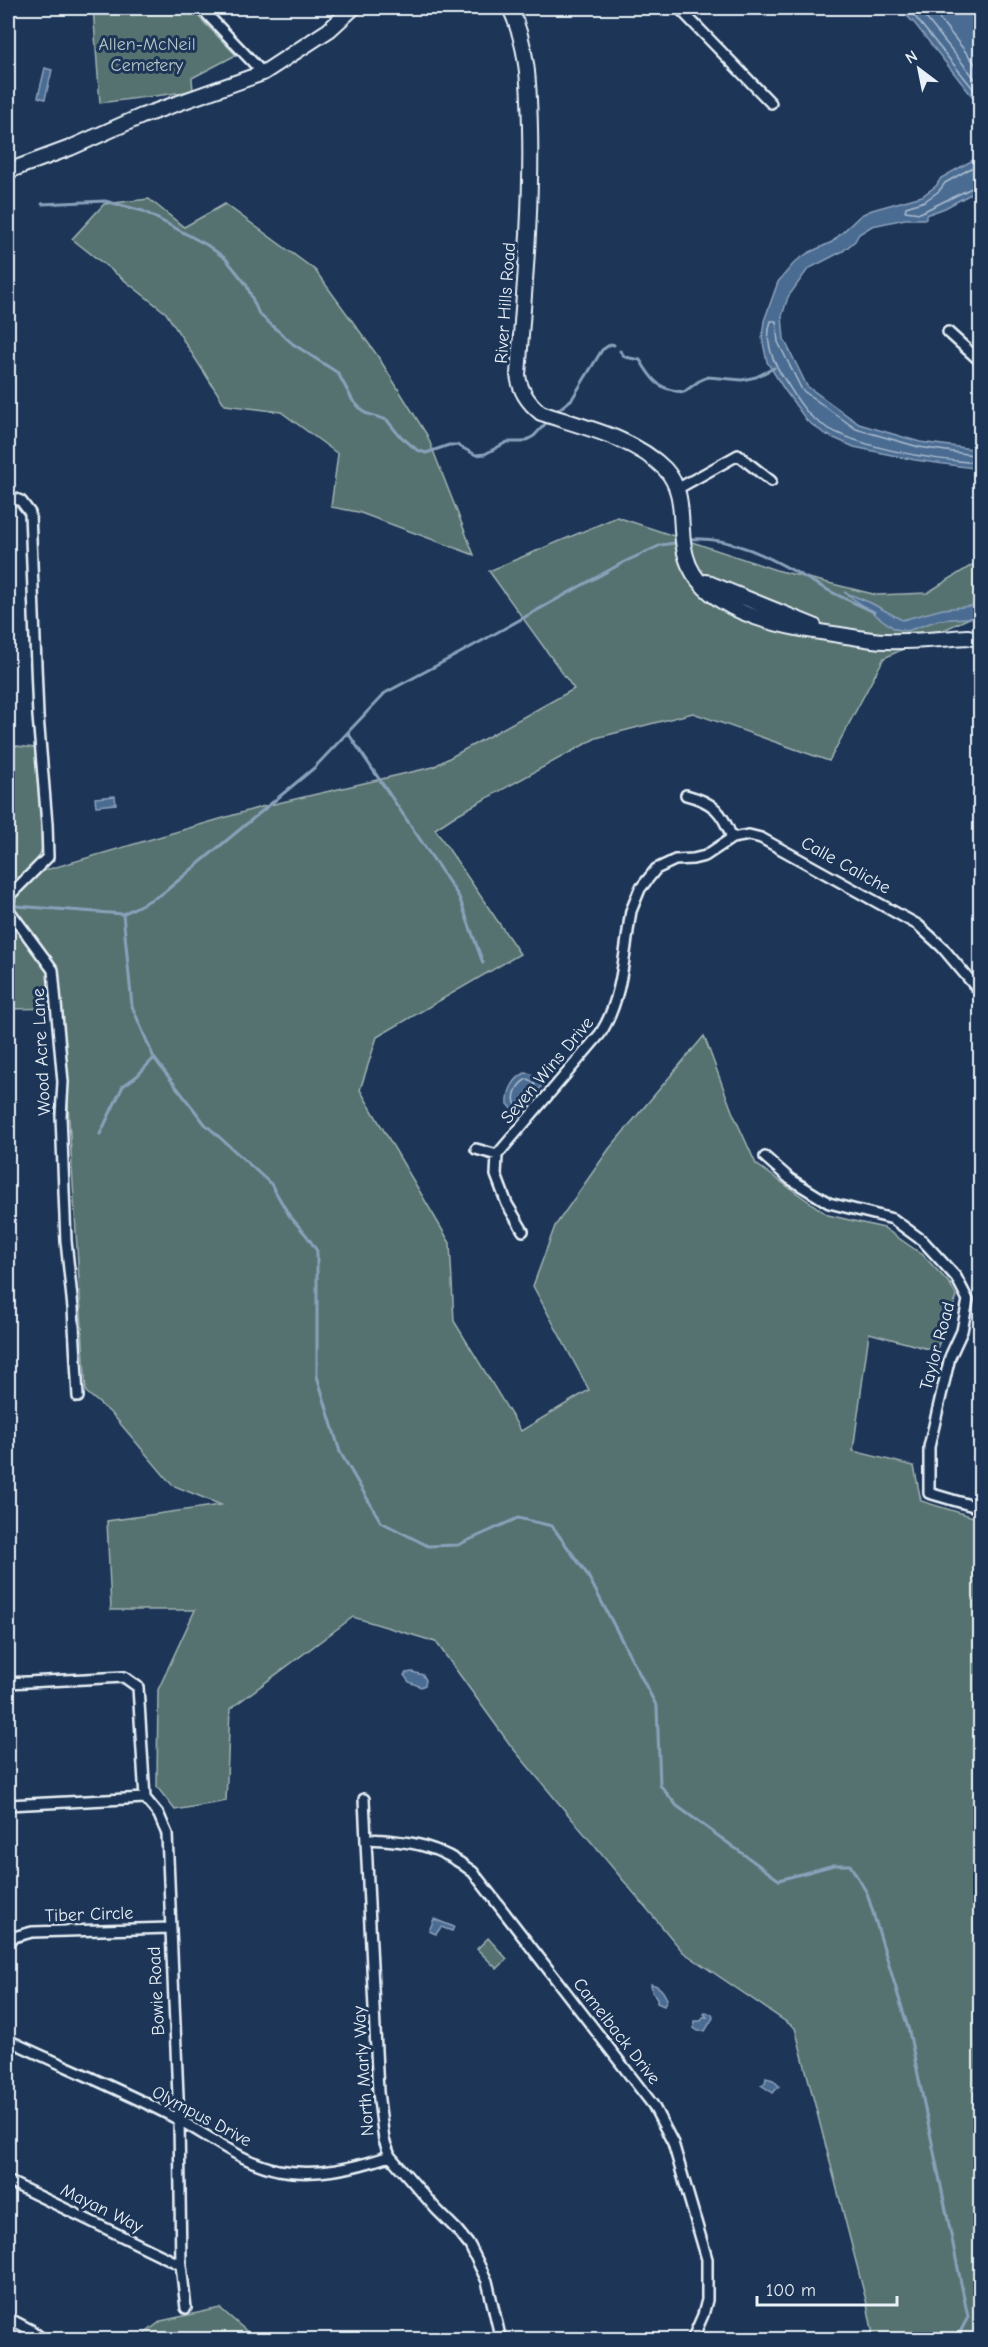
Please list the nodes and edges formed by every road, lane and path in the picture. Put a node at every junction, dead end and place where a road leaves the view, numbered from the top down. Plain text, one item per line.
1 (201, 8) edge
2 (352, 8) edge
3 (510, 8) edge
4 (679, 8) edge
5 (263, 73) junction
6 (771, 103) dead end
7 (8, 171) edge
8 (948, 332) dead end
9 (981, 361) edge
10 (771, 481) dead end
11 (677, 489) junction
12 (8, 496) edge
13 (981, 639) edge
14 (686, 795) dead end
15 (732, 838) junction
16 (981, 992) edge
17 (476, 1149) dead end
18 (497, 1155) junction
19 (765, 1157) dead end
20 (523, 1231) dead end
21 (78, 1397) dead end
22 (981, 1508) edge
23 (8, 1683) edge
24 (145, 1798) junction
25 (364, 1799) dead end
26 (8, 1805) edge
27 (367, 1839) junction
28 (170, 1928) junction
29 (10, 1938) dead end
30 (8, 2040) edge
31 (179, 2120) junction
32 (390, 2156) junction
33 (8, 2181) edge
34 (181, 2265) junction
35 (186, 2308) dead end
36 (8, 2319) edge
37 (44, 2340) edge
38 (501, 2340) edge
39 (692, 2340) edge

1 - 5 street
2 - 5 street
3 - 11 street, River Hills Road
4 - 6 street
5 - 7 street
8 - 9 street
10 - 11 street
11 - 13 street, River Hills Road
12 - 21 street, Wood Acre Lane
14 - 15 street
15 - 16 street, Calle Caliche
15 - 18 street, Seven Wins Drive
17 - 18 street
18 - 20 street
19 - 22 street, Taylor Road
23 - 24 street
24 - 26 street
24 - 28 street, Bowie Road
25 - 27 street, North Marly Way
27 - 32 street, North Marly Way
27 - 39 street, Camelback Drive
28 - 29 street, Tiber Circle
28 - 31 street, Bowie Road
30 - 31 street, Olympus Drive
31 - 32 street, Olympus Drive
31 - 34 street, Bowie Road
32 - 38 street, North Marly Way
33 - 34 street, Mayan Way
34 - 35 street, Bowie Road
36 - 37 street

